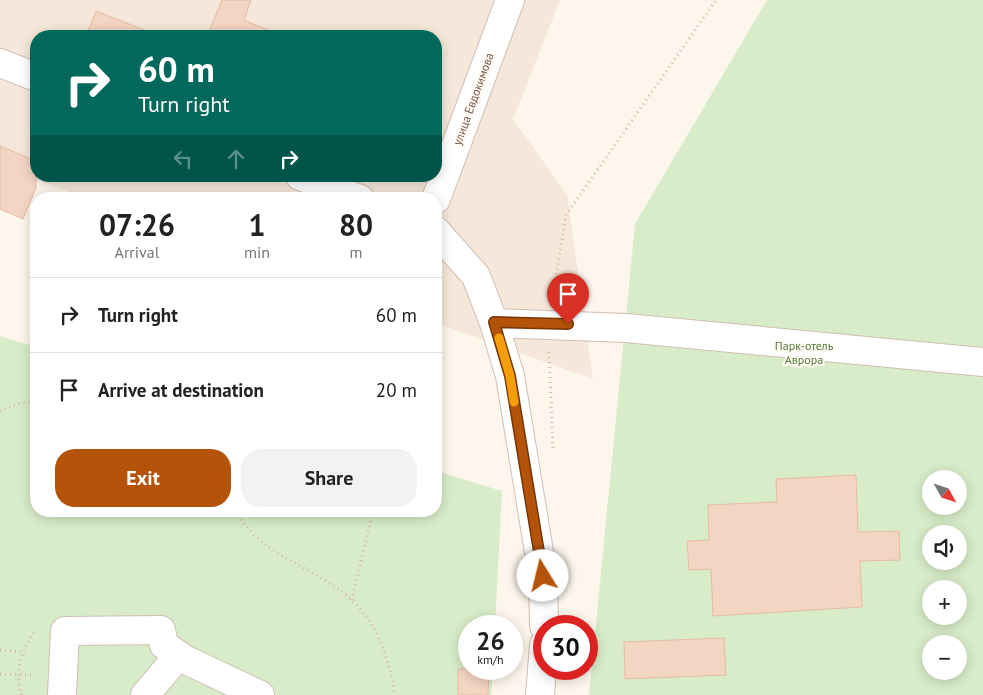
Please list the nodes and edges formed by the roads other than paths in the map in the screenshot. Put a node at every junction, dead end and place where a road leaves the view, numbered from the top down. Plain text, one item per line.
1 (510, 0) edge
2 (0, 63) edge
3 (30, 75) edge
4 (316, 182) edge
5 (342, 192) edge
6 (439, 192) edge
7 (442, 238) edge
8 (494, 322) junction
9 (983, 362) edge
10 (544, 615) edge
11 (179, 654) junction
12 (541, 680) edge
13 (62, 695) edge
14 (145, 695) edge
15 (260, 695) edge
16 (540, 695) edge

1 - 6 street, улица Евдокимова
2 - 3 street
4 - 5 street
7 - 8 street
8 - 9 street
8 - 10 street
11 - 13 street
11 - 14 street
11 - 15 street
12 - 16 street

